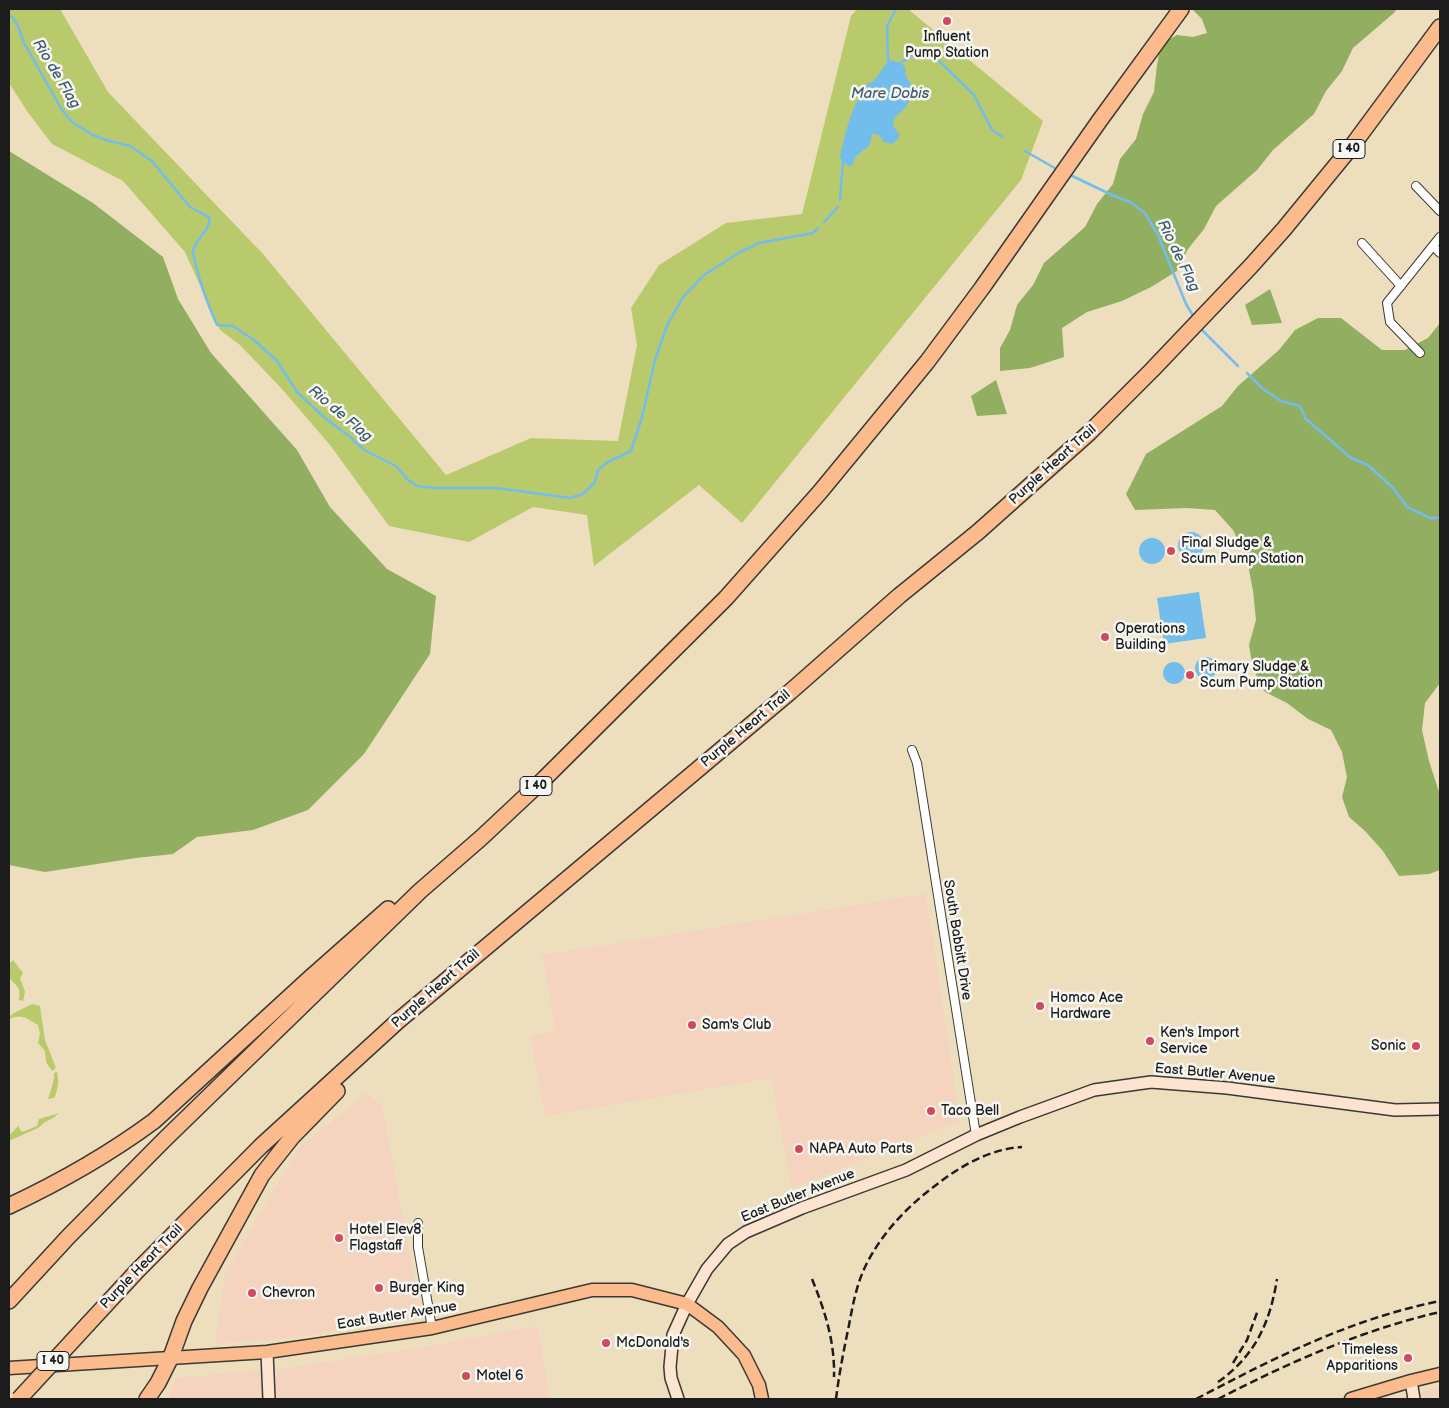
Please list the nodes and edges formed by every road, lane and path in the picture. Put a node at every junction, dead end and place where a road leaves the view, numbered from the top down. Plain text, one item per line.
1 (1181, 9) edge
2 (1440, 27) edge
3 (1416, 186) dead end
4 (1440, 211) edge
5 (1440, 237) edge
6 (1362, 243) dead end
7 (1433, 246) junction
8 (1440, 254) edge
9 (1401, 286) junction
10 (1420, 353) dead end
11 (912, 750) dead end
12 (556, 887) junction
13 (420, 892) junction
14 (1440, 1109) edge
15 (976, 1135) junction
16 (9, 1206) edge
17 (418, 1223) dead end
18 (9, 1301) edge
19 (687, 1304) junction
20 (432, 1328) junction
21 (267, 1352) junction
22 (171, 1357) junction
23 (9, 1368) edge
24 (1440, 1374) edge
25 (1411, 1381) junction
26 (19, 1399) edge
27 (147, 1399) edge
28 (269, 1399) edge
29 (678, 1399) edge
30 (762, 1399) edge
31 (1350, 1399) edge
32 (1414, 1399) edge

1 - 13 highway, I 40
2 - 12 highway, Purple Heart Trail / I 40
3 - 4 street
5 - 7 street
6 - 9 street
7 - 8 street
7 - 9 street
9 - 10 street
11 - 15 street, South Babbitt Drive
12 - 22 highway
12 - 26 highway, Purple Heart Trail / I 40, bridge
13 - 16 highway
13 - 18 highway, I 40
14 - 15 main road, East Butler Avenue
15 - 19 main road, East Butler Avenue
17 - 20 street
19 - 20 main road, East Butler Avenue
19 - 29 main road
19 - 30 main road
20 - 21 main road, East Butler Avenue
21 - 22 main road, East Butler Avenue
21 - 28 main road
22 - 23 main road, East Butler Avenue
22 - 27 highway
24 - 25 main road
25 - 31 main road
25 - 32 main road

